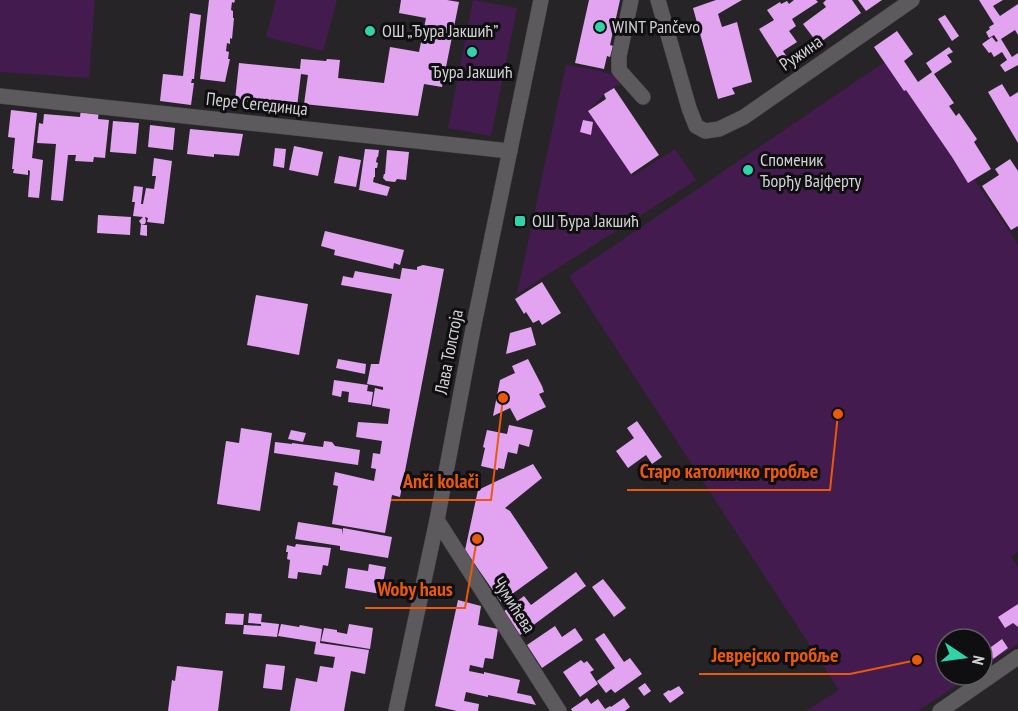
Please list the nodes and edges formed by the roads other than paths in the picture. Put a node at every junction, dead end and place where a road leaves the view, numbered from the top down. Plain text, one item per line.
1 (541, 0) edge
2 (632, 0) edge
3 (658, 0) edge
4 (912, 0) edge
5 (0, 96) edge
6 (643, 97) dead end
7 (510, 151) junction
8 (437, 520) junction
9 (1018, 657) edge
10 (396, 711) edge
11 (560, 711) edge
12 (940, 711) edge

1 - 7 street, Лава Толстоја
2 - 6 street
3 - 4 street, Ружина
5 - 7 street, Пере Сегединца
7 - 8 street, Лава Толстоја
8 - 10 street, Лава Толстоја
8 - 11 street, Чумићева
9 - 12 street

